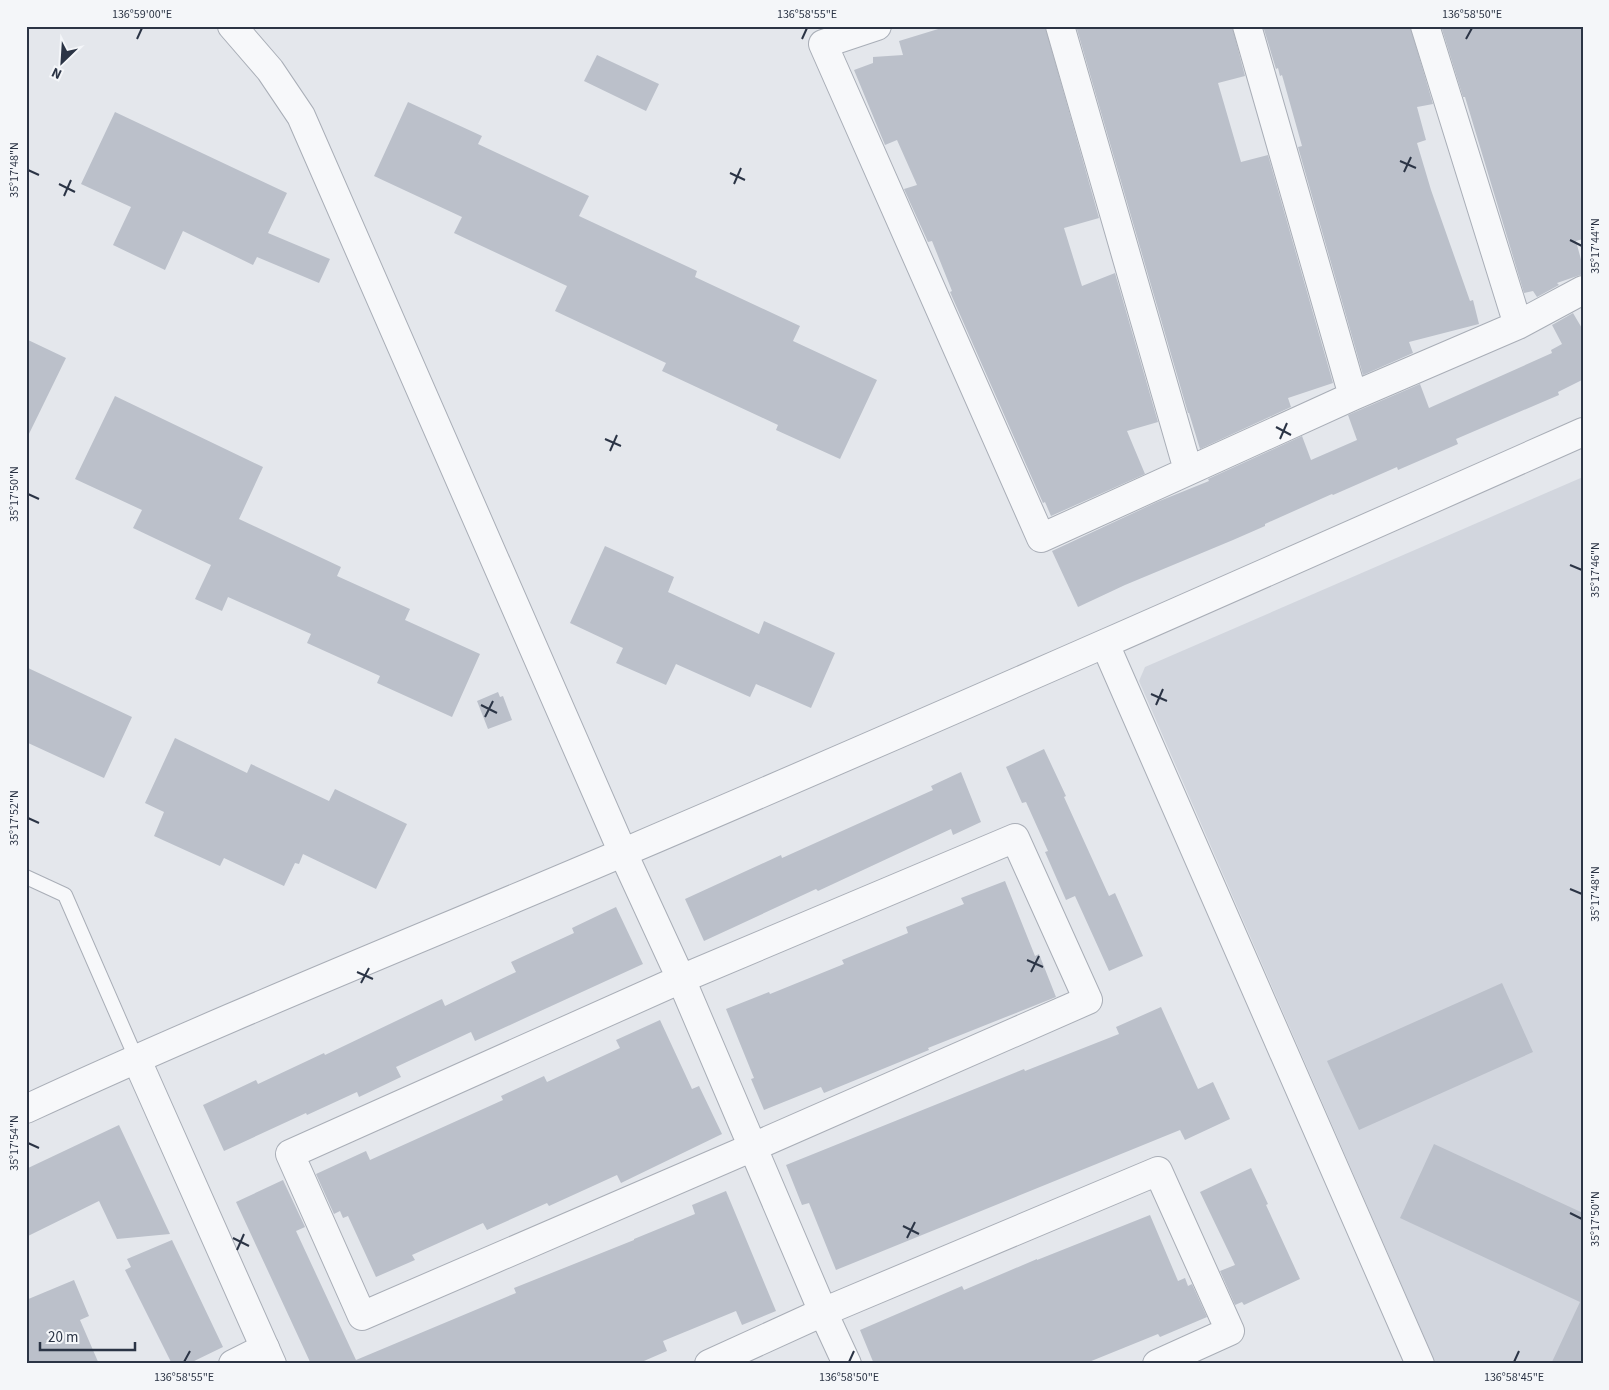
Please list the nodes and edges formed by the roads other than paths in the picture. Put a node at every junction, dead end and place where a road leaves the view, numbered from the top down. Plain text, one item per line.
1 (232, 26) edge
2 (878, 26) edge
3 (1060, 26) edge
4 (1247, 26) edge
5 (1425, 26) edge
6 (1583, 290) edge
7 (1518, 325) junction
8 (1353, 396) junction
9 (1583, 432) edge
10 (1188, 470) junction
11 (1105, 644) junction
12 (623, 853) junction
13 (26, 876) edge
14 (681, 979) junction
15 (136, 1058) junction
16 (26, 1109) edge
17 (753, 1147) junction
18 (823, 1312) junction
19 (268, 1356) edge
20 (233, 1364) edge
21 (708, 1364) edge
22 (847, 1364) edge
23 (1157, 1364) edge
24 (1420, 1364) edge

1 - 12 street
2 - 10 street
3 - 10 street
4 - 8 street
5 - 7 street
6 - 7 street
7 - 8 street
8 - 10 street
9 - 11 street
11 - 12 street
11 - 24 street
12 - 14 street
12 - 15 street
13 - 15 lane
14 - 17 street
14 - 17 street
14 - 17 street
15 - 16 street
15 - 19 street
17 - 18 street
18 - 21 street
18 - 22 street
18 - 23 street
19 - 20 street

